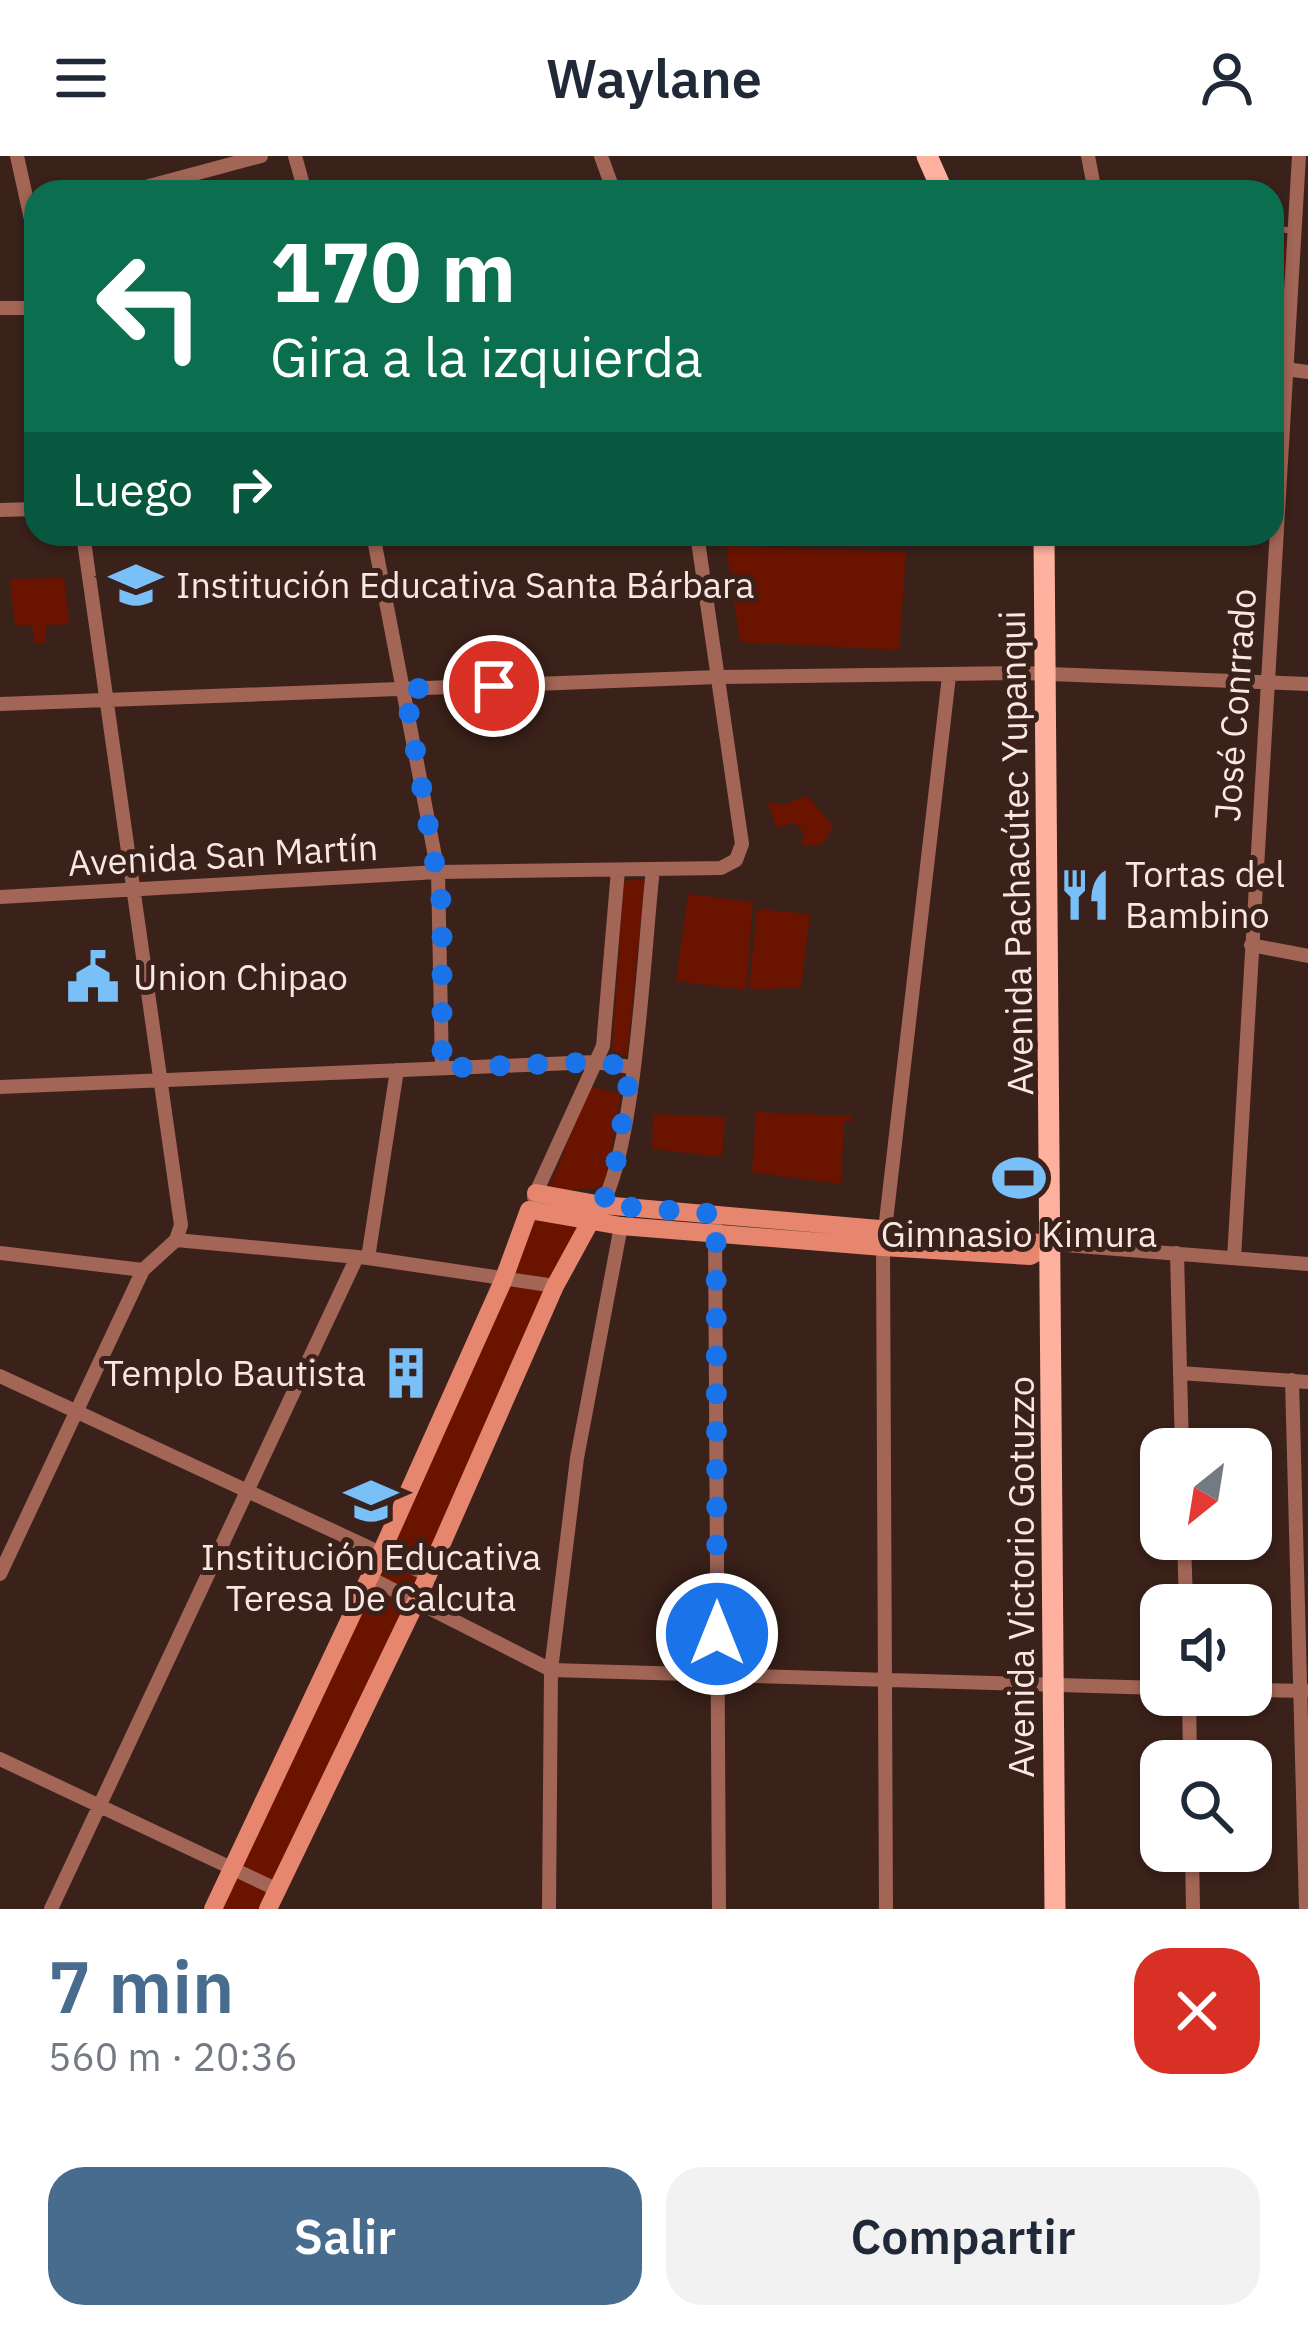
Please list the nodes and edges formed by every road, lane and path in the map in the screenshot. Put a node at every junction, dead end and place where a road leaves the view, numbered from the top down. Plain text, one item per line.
1 (261, 156) edge
2 (1299, 156) edge
3 (172, 180) edge
4 (1284, 230) edge
5 (1294, 231) junction
6 (1284, 322) edge
7 (85, 546) edge
8 (375, 546) edge
9 (699, 546) edge
10 (1044, 546) edge
11 (1272, 546) edge
12 (1048, 674) junction
13 (949, 676) junction
14 (718, 677) junction
15 (1267, 680) junction
16 (1308, 684) edge
17 (405, 689) junction
18 (105, 699) junction
19 (0, 704) edge
20 (653, 869) junction
21 (618, 870) junction
22 (438, 872) junction
23 (130, 892) junction
24 (0, 897) edge
25 (1251, 944) junction
26 (1308, 956) edge
27 (595, 1062) junction
28 (631, 1067) junction
29 (442, 1068) junction
30 (397, 1070) junction
31 (158, 1081) junction
32 (0, 1088) edge
33 (532, 1202) junction
34 (602, 1205) junction
35 (590, 1222) junction
36 (715, 1224) junction
37 (621, 1226) junction
38 (885, 1238) junction
39 (176, 1240) junction
40 (1053, 1244) junction
41 (0, 1253) edge
42 (1177, 1253) junction
43 (363, 1257) junction
44 (1234, 1258) junction
45 (1308, 1264) edge
46 (143, 1270) junction
47 (506, 1275) junction
48 (555, 1286) junction
49 (1180, 1372) junction
50 (0, 1376) edge
51 (1300, 1381) edge
52 (76, 1411) junction
53 (1181, 1428) edge
54 (245, 1490) junction
55 (381, 1553) junction
56 (0, 1574) edge
57 (428, 1576) junction
58 (370, 1578) junction
59 (417, 1600) junction
60 (551, 1670) junction
61 (718, 1678) junction
62 (885, 1682) junction
63 (1055, 1686) junction
64 (1140, 1688) edge
65 (1272, 1690) edge
66 (1304, 1691) edge
67 (0, 1759) edge
68 (99, 1804) junction
69 (233, 1867) junction
70 (1192, 1872) edge
71 (278, 1890) junction
72 (51, 1909) edge
73 (213, 1909) edge
74 (268, 1909) edge
75 (549, 1909) edge
76 (719, 1909) edge
77 (886, 1909) edge
78 (1055, 1909) edge
79 (1193, 1909) edge
80 (1306, 1909) edge

1 - 3 street
2 - 5 street, José Conrrado
4 - 5 lane
5 - 6 street, José Conrrado
7 - 18 street
8 - 17 street
9 - 14 street
10 - 12 main road, Avenida Pachacútec Yupanqui
11 - 15 street, José Conrrado
12 - 13 street
12 - 15 street
12 - 40 main road, Avenida Pachacútec Yupanqui
13 - 14 street
13 - 38 street
14 - 17 street
14 - 20 street, Avenida San Martín
15 - 16 street
15 - 25 street, José Conrrado
17 - 18 street
17 - 22 street
18 - 19 street
18 - 23 street
20 - 21 street, Avenida San Martín
20 - 28 street
21 - 22 street, Avenida San Martín
21 - 27 street
22 - 23 street, Avenida San Martín
22 - 29 street
23 - 24 street, Avenida San Martín
23 - 31 street
25 - 26 street
25 - 44 street, José Conrrado
27 - 28 street
27 - 29 street
27 - 33 street
28 - 34 street
29 - 30 street
30 - 31 street
30 - 43 street
31 - 32 street
31 - 39 street
33 - 34 street
33 - 35 street
33 - 47 street
34 - 35 street
34 - 36 street
35 - 37 street
35 - 48 street
36 - 37 street
36 - 38 street
36 - 61 street
37 - 60 street
38 - 40 street
38 - 62 street
39 - 43 street
39 - 46 street
40 - 42 street
40 - 63 main road, Avenida Victorio Gotuzzo
41 - 46 street
42 - 44 street
42 - 49 street
43 - 47 street
43 - 54 street
44 - 45 street
46 - 52 street
47 - 48 street
47 - 55 street
48 - 57 street
49 - 51 street
49 - 53 street
50 - 52 street
51 - 66 street
52 - 54 street
52 - 56 street
54 - 55 street
54 - 68 street
55 - 57 street
55 - 58 street
57 - 59 street
58 - 59 street
58 - 69 street
59 - 60 street
59 - 71 street
60 - 61 street
60 - 75 street
61 - 62 street
61 - 76 street
62 - 63 street
62 - 77 street
63 - 64 street
63 - 78 main road, Avenida Victorio Gotuzzo
65 - 66 street
66 - 80 street
67 - 68 street
68 - 69 street
68 - 72 street
69 - 71 street
69 - 73 street
70 - 79 street
71 - 74 street

